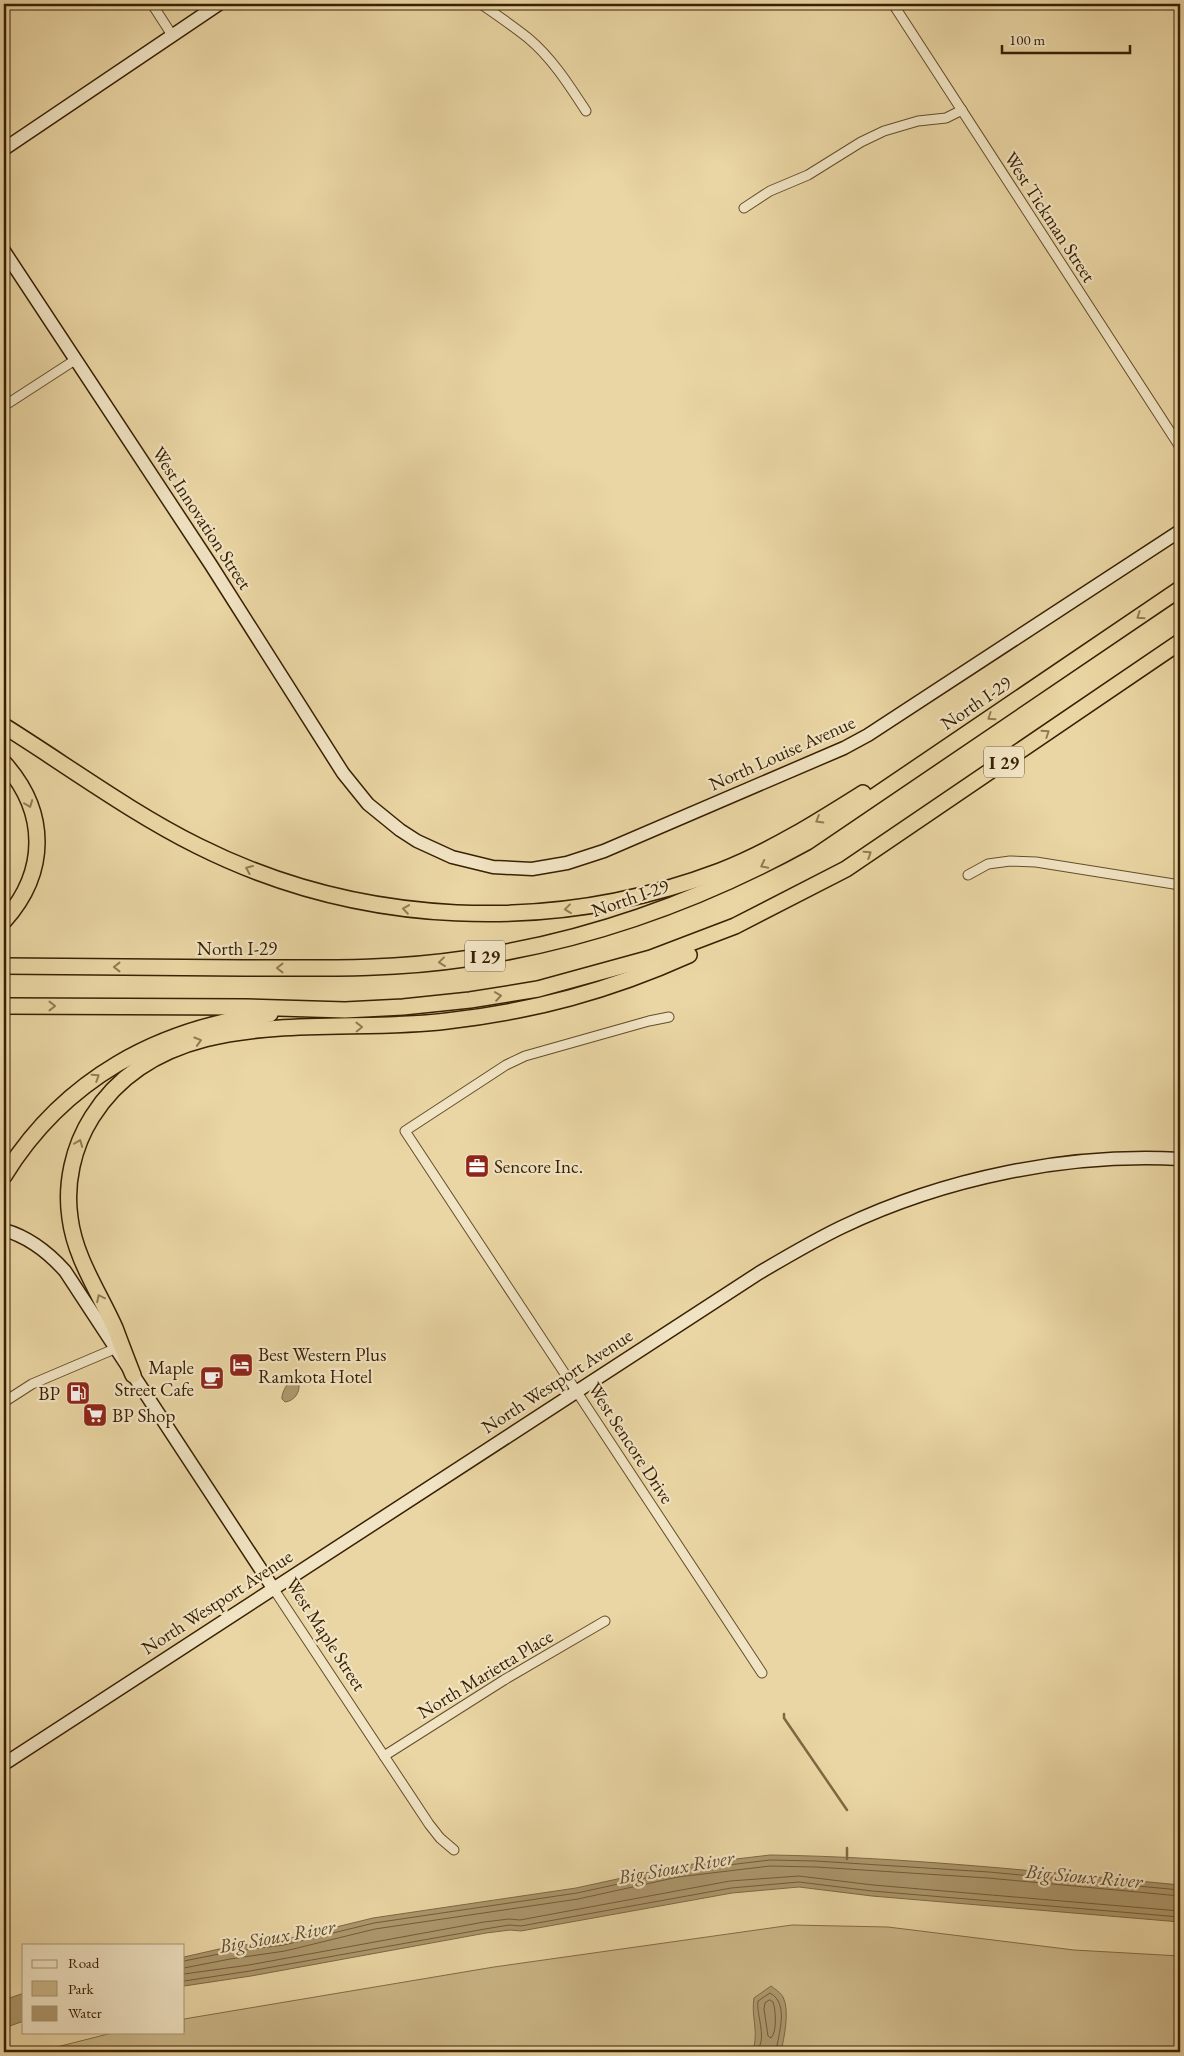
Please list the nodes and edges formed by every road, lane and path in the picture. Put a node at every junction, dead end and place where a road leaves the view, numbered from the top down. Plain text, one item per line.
1 (152, 4) edge
2 (219, 4) edge
3 (481, 4) edge
4 (893, 4) edge
5 (172, 34) junction
6 (962, 110) junction
7 (586, 112) dead end
8 (4, 149) edge
9 (744, 208) dead end
10 (4, 251) edge
11 (75, 360) junction
12 (4, 406) edge
13 (1180, 447) edge
14 (1180, 531) edge
15 (1180, 589) edge
16 (1180, 642) edge
17 (4, 726) edge
18 (4, 763) edge
19 (923, 764) junction
20 (368, 804) joint
21 (968, 875) dead end
22 (1180, 885) edge
23 (4, 921) edge
24 (735, 926) junction
25 (4, 966) edge
26 (4, 1006) edge
27 (345, 1010) junction
28 (669, 1017) dead end
29 (1180, 1159) edge
30 (4, 1176) edge
31 (4, 1230) edge
32 (119, 1347) junction
33 (133, 1375) joint
34 (577, 1391) junction
35 (4, 1402) edge
36 (273, 1588) junction
37 (604, 1621) dead end
38 (762, 1674) dead end
39 (384, 1756) junction
40 (4, 1764) edge
41 (454, 1850) dead end

1 - 5 street
2 - 5 street
3 - 7 street
4 - 6 street, West Tickman Street
5 - 8 street
6 - 9 street
6 - 13 street, West Tickman Street
10 - 11 street, West Innovation Street
11 - 12 street
11 - 20 street, West Innovation Street
14 - 20 street, North Louise Avenue
15 -> 19 highway, North I-29 / I 29
24 -> 16 highway, I 29
19 -> 17 highway
18 -> 23 highway
19 -> 25 highway, North I-29 / I 29
21 - 22 street
27 -> 24 highway, I 29
32 -> 24 highway
26 -> 27 highway, I 29
30 -> 27 highway
28 - 34 street, West Sencore Drive
29 - 34 street, North Westport Avenue
31 - 32 street
32 - 33 highway
32 - 35 street
33 - 36 street, West Maple Street
34 - 36 street, North Westport Avenue
34 - 38 street, West Sencore Drive
36 - 39 street, West Maple Street
36 - 40 street, North Westport Avenue
37 - 39 street, North Marietta Place
39 - 41 street, West Maple Street

